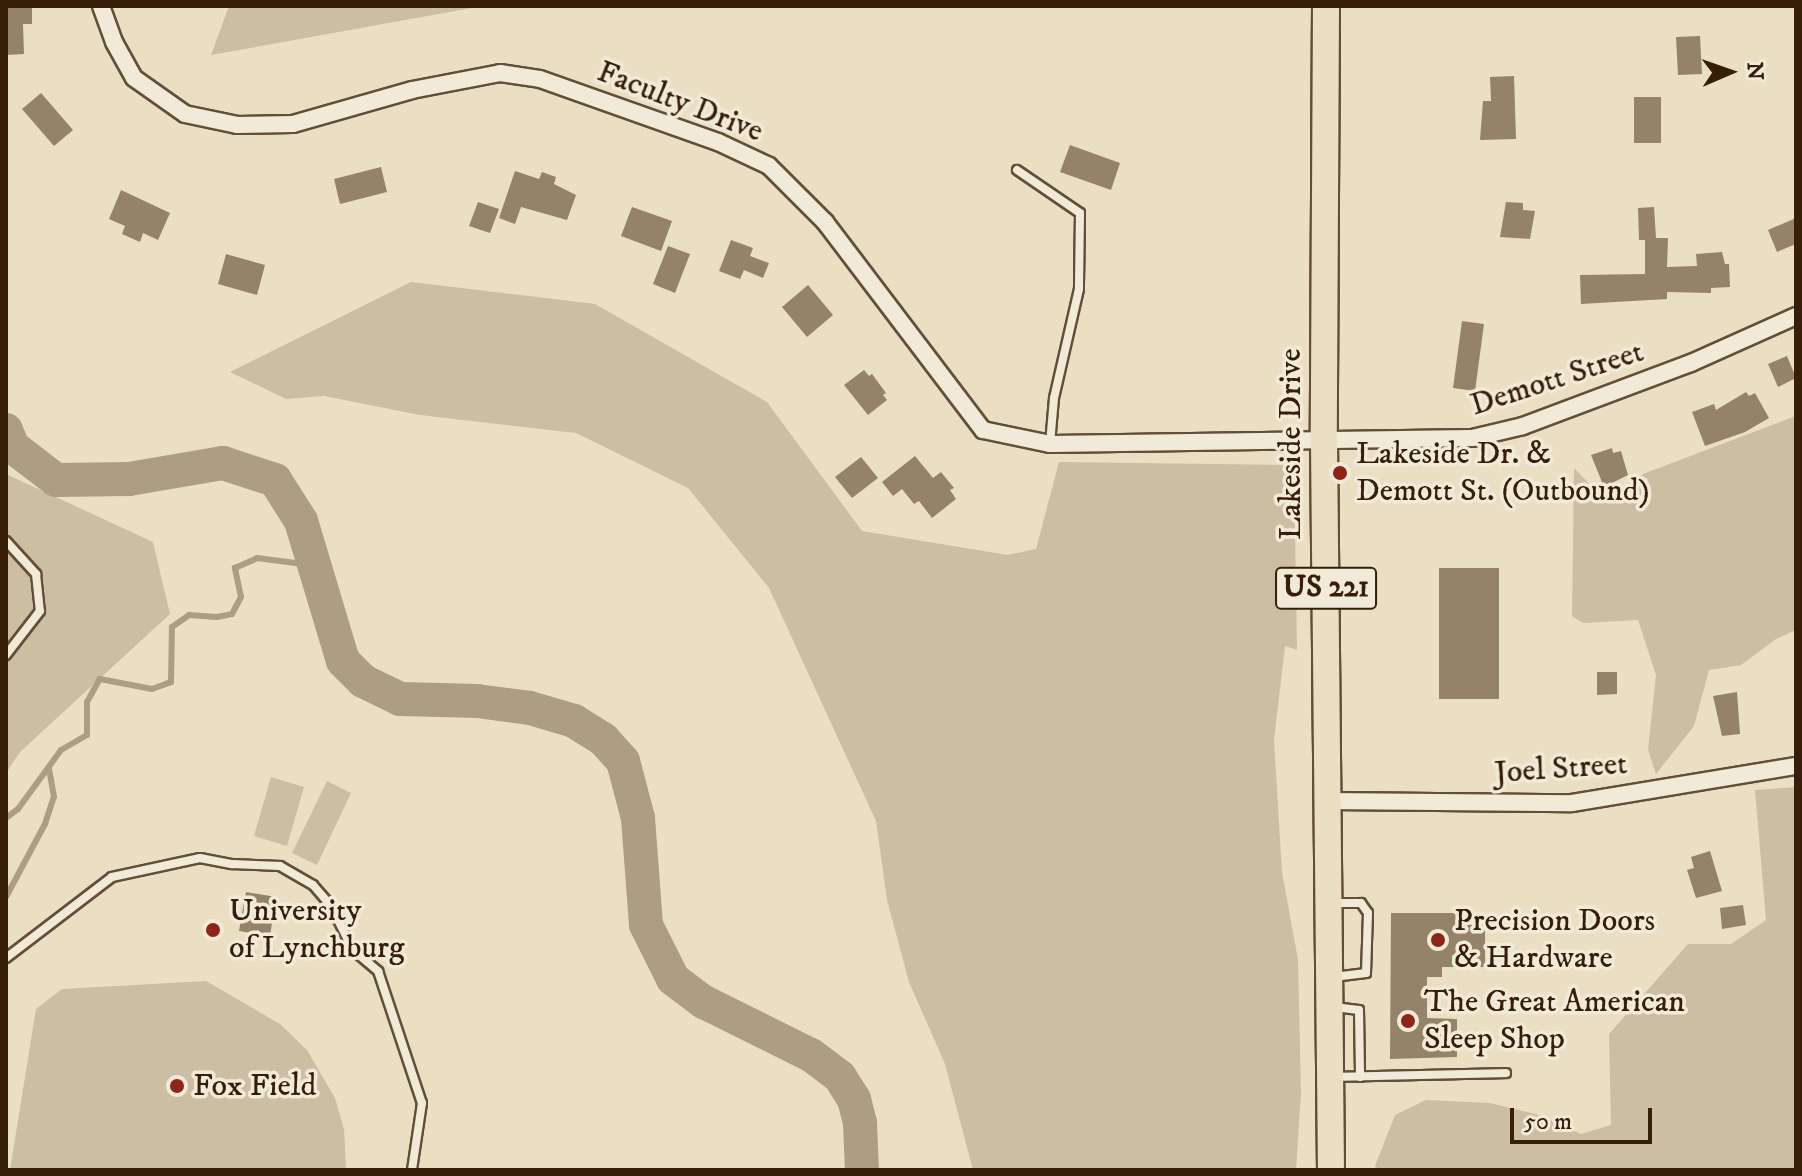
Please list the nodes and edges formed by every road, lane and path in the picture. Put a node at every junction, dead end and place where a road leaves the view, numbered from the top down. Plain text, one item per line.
1 (101, 6) edge
2 (1326, 6) edge
3 (1017, 170) dead end
4 (1796, 316) edge
5 (1324, 442) junction
6 (1050, 444) junction
7 (6, 541) edge
8 (6, 655) edge
9 (1796, 766) edge
10 (1328, 801) junction
11 (1330, 903) junction
12 (6, 958) edge
13 (1329, 977) junction
14 (1329, 1007) junction
15 (1506, 1073) dead end
16 (1330, 1077) junction
17 (1360, 1077) junction
18 (412, 1170) edge
19 (1331, 1170) edge

1 - 6 street, Faculty Drive
2 - 5 main road, Lakeside Drive / US 221
3 - 6 lane
4 - 5 street, Demott Street
5 - 6 street, Faculty Drive
5 - 10 main road, Lakeside Drive / US 221
7 - 8 lane
9 - 10 street, Joel Street
10 - 11 main road, Lakeside Drive / US 221
11 - 13 main road, Lakeside Drive / US 221
11 - 13 lane
12 - 18 lane
13 - 14 main road, Lakeside Drive / US 221
14 - 16 main road, Lakeside Drive / US 221
14 - 17 lane
15 - 17 lane
16 - 17 lane
16 - 19 main road, Lakeside Drive / US 221

